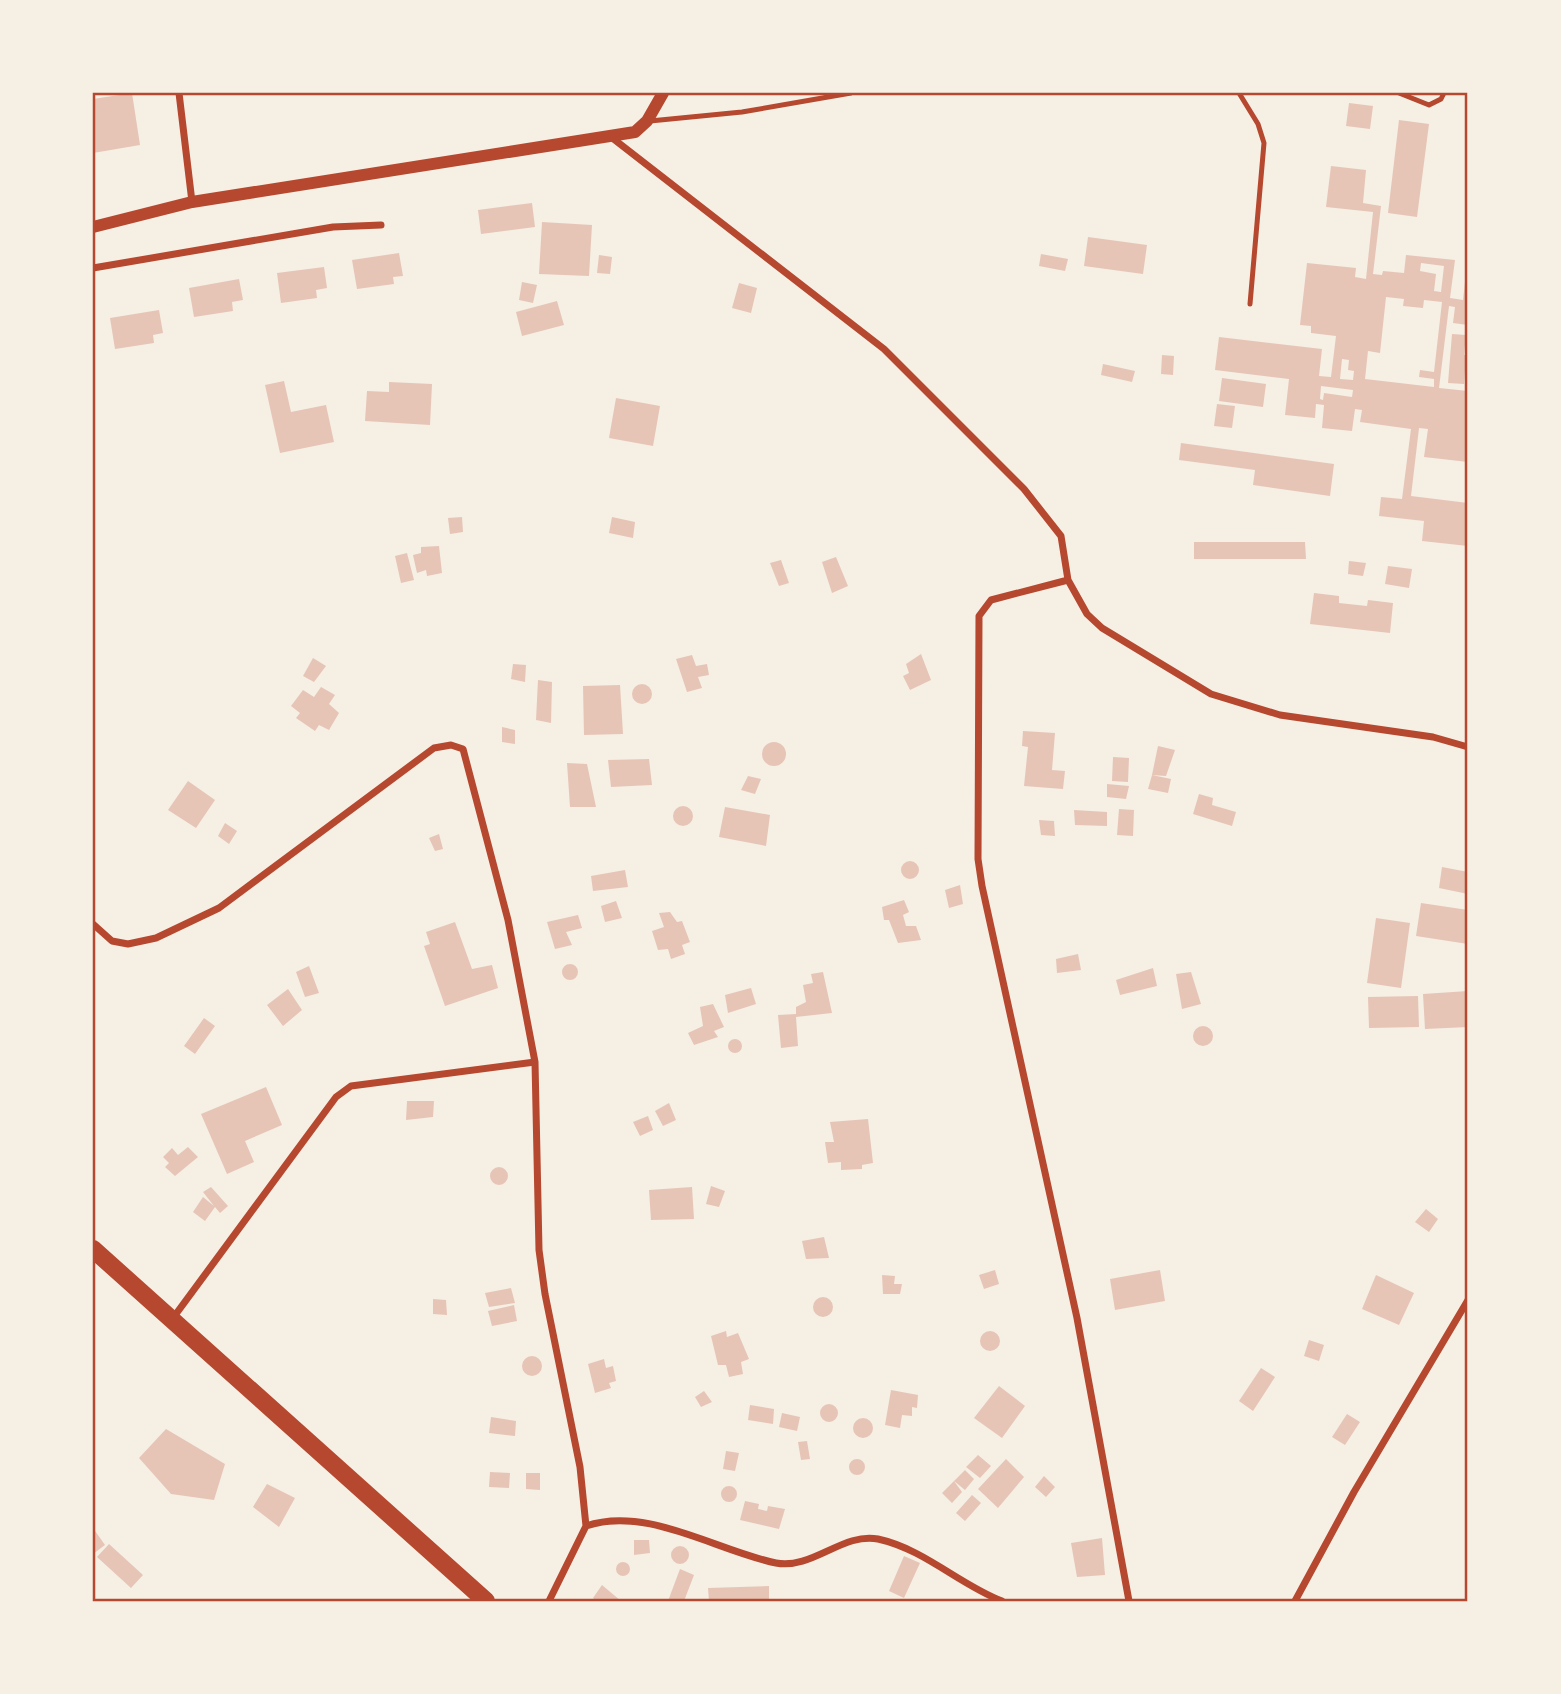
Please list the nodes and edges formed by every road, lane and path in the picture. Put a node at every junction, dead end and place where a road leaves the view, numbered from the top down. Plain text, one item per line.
1 (179, 93) edge
2 (663, 93) edge
3 (851, 93) edge
4 (1239, 93) edge
5 (1399, 93) edge
6 (1444, 93) edge
7 (647, 121) junction
8 (610, 136) junction
9 (192, 202) junction
10 (381, 225) dead end
11 (93, 227) edge
12 (93, 268) edge
13 (1250, 304) dead end
14 (1068, 580) junction
15 (1468, 747) edge
16 (93, 924) edge
17 (535, 1062) junction
18 (93, 1249) edge
19 (1468, 1300) edge
20 (173, 1319) junction
21 (586, 1526) junction
22 (486, 1601) edge
23 (549, 1601) edge
24 (1002, 1601) edge
25 (1129, 1601) edge
26 (1295, 1601) edge

1 - 9 street
2 - 7 street
3 - 7 lane
4 - 13 lane
5 - 6 lane
7 - 8 street
8 - 9 street
8 - 14 street
9 - 11 street
10 - 12 street
14 - 15 street
14 - 25 street
16 - 17 street
17 - 20 street
17 - 21 street
18 - 20 main road
19 - 26 street
20 - 22 main road
21 - 23 street
21 - 24 street

